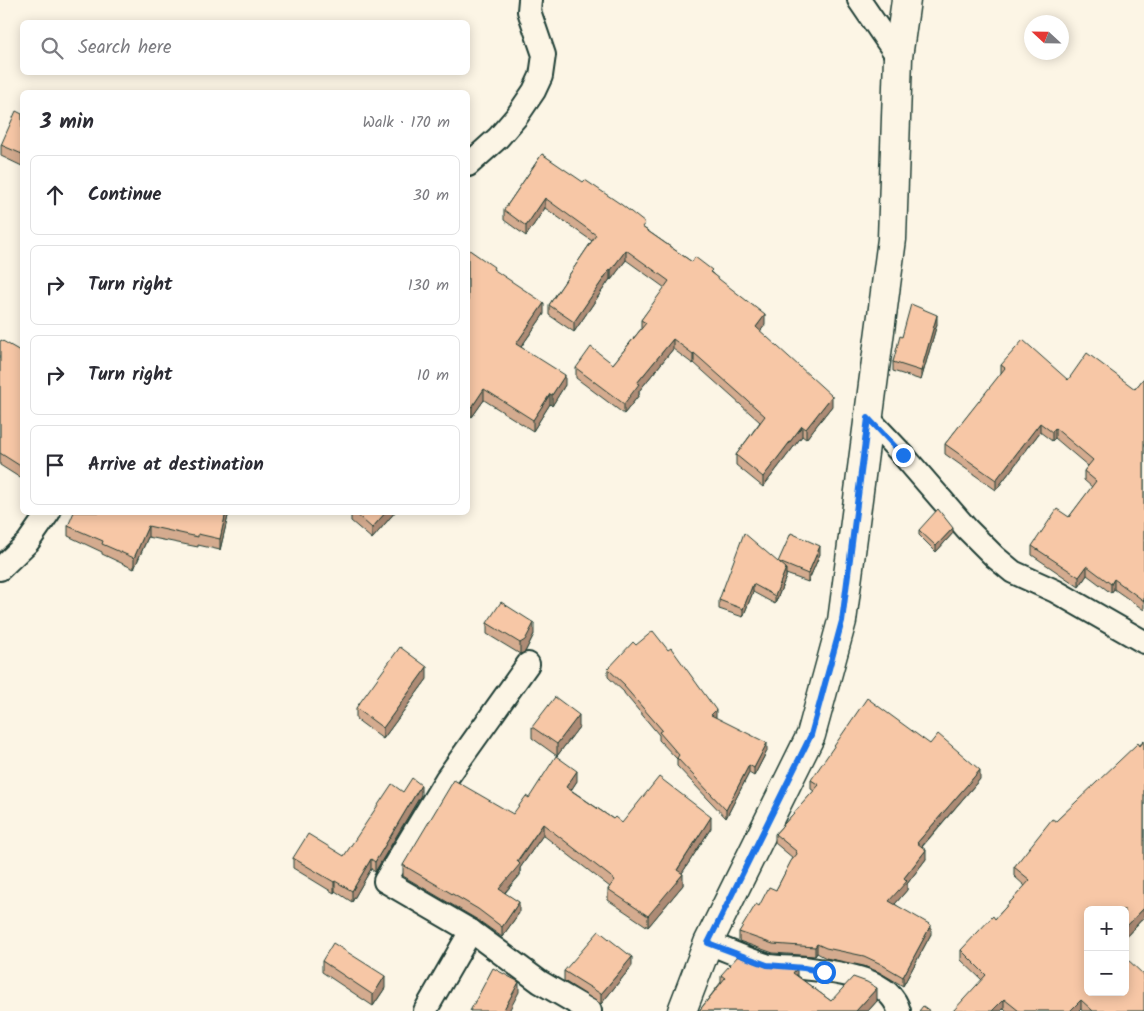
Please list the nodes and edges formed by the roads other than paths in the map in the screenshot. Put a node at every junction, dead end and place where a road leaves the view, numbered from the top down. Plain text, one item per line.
1 (530, 0) edge
2 (859, 0) edge
3 (906, 0) edge
4 (898, 57) junction
5 (470, 163) edge
6 (868, 418) junction
7 (47, 515) edge
8 (0, 570) edge
9 (1144, 642) edge
10 (528, 664) dead end
11 (471, 931) junction
12 (708, 943) junction
13 (426, 1011) edge
14 (590, 1011) edge
15 (682, 1011) edge
16 (899, 1011) edge

1 - 5 street
2 - 4 street
3 - 4 main road
4 - 6 main road
6 - 9 street
6 - 12 main road
7 - 8 street
10 - 11 street
11 - 13 street
11 - 14 street
12 - 15 main road
12 - 16 street

